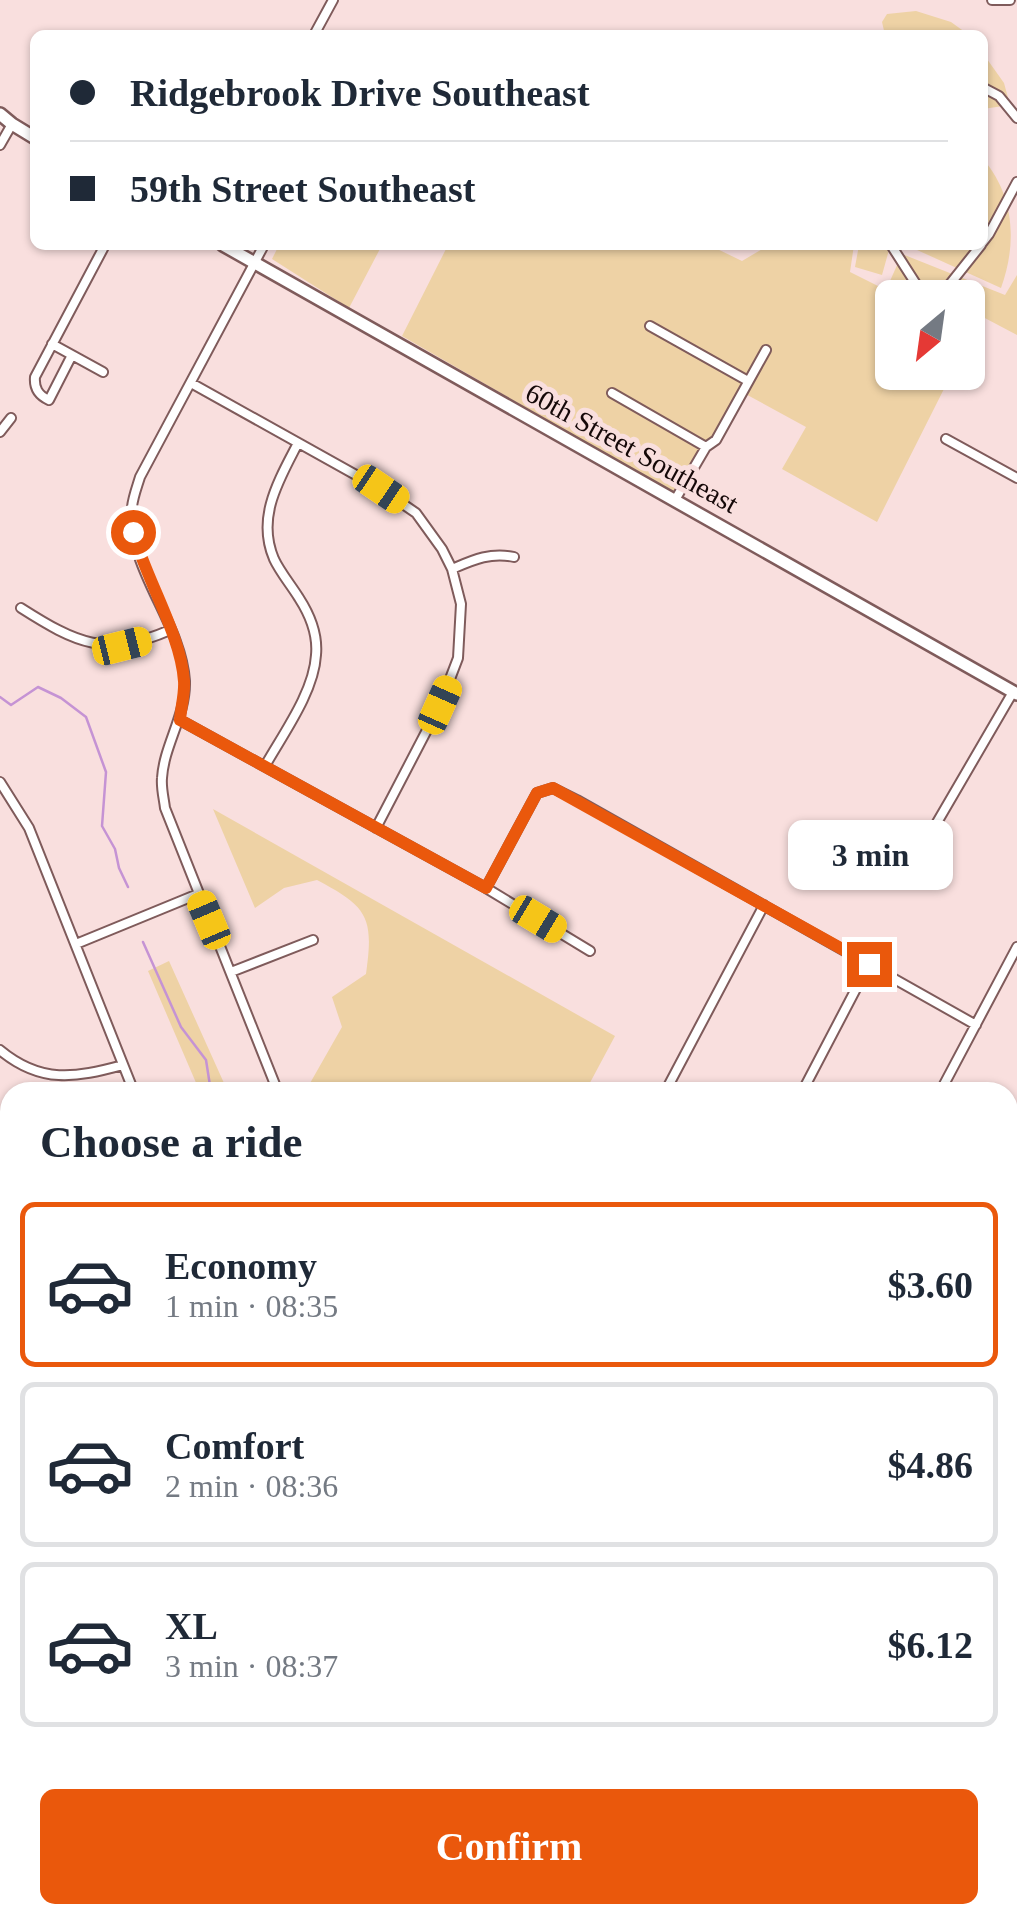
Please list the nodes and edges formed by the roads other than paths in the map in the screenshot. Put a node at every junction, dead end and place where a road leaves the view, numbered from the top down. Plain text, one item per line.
1 (333, 0) edge
2 (992, 0) edge
3 (1010, 0) edge
4 (317, 30) edge
5 (988, 90) edge
6 (1017, 118) edge
7 (4, 120) edge
8 (30, 135) edge
9 (0, 145) edge
10 (1017, 182) edge
11 (988, 236) edge
12 (102, 250) edge
13 (232, 250) edge
14 (261, 250) edge
15 (894, 250) edge
16 (977, 250) edge
17 (254, 263) junction
18 (915, 280) edge
19 (953, 280) edge
20 (650, 326) dead end
21 (52, 344) junction
22 (766, 350) dead end
23 (72, 355) junction
24 (103, 372) dead end
25 (748, 381) junction
26 (191, 383) junction
27 (612, 393) dead end
28 (12, 418) dead end
29 (0, 432) edge
30 (946, 438) dead end
31 (298, 443) junction
32 (706, 447) junction
33 (1017, 478) edge
34 (675, 500) junction
35 (514, 556) dead end
36 (452, 568) junction
37 (21, 608) dead end
38 (170, 630) junction
39 (1015, 693) edge
40 (180, 720) junction
41 (265, 766) junction
42 (0, 782) edge
43 (376, 828) junction
44 (907, 874) dead end
45 (486, 888) junction
46 (198, 894) junction
47 (764, 904) junction
48 (313, 940) dead end
49 (76, 944) junction
50 (1017, 947) edge
51 (590, 950) dead end
52 (1014, 960) edge
53 (869, 964) junction
54 (231, 972) junction
55 (976, 1025) junction
56 (0, 1050) edge
57 (123, 1065) junction
58 (130, 1082) edge
59 (274, 1082) edge
60 (670, 1082) edge
61 (807, 1082) edge
62 (945, 1082) edge

1 - 4 street
2 - 3 street
5 - 6 street
7 - 8 main road
7 - 9 street
10 - 11 street
12 - 21 street
13 - 17 main road, 60th Street Southeast
14 - 17 street
15 - 18 street
16 - 19 street
17 - 26 street
17 - 34 main road, 60th Street Southeast
20 - 25 street
21 - 23 street
21 - 23 street
22 - 25 street
23 - 24 street
25 - 32 street
26 - 31 street
26 - 38 street
27 - 32 street
28 - 29 street
30 - 33 street
31 - 36 street
31 - 41 street
32 - 34 street
34 - 39 main road, 60th Street Southeast
35 - 36 street
36 - 43 street
37 - 38 street
38 - 40 street
39 - 44 street
40 - 41 street
40 - 46 street
41 - 43 street
42 - 49 street
43 - 45 street
45 - 47 street
45 - 51 street
46 - 49 street
46 - 54 street
47 - 53 street
47 - 60 street
48 - 54 street
49 - 57 street
50 - 52 street
52 - 55 street
53 - 55 street
53 - 61 street
54 - 59 street
55 - 62 street
56 - 57 street
57 - 58 street

